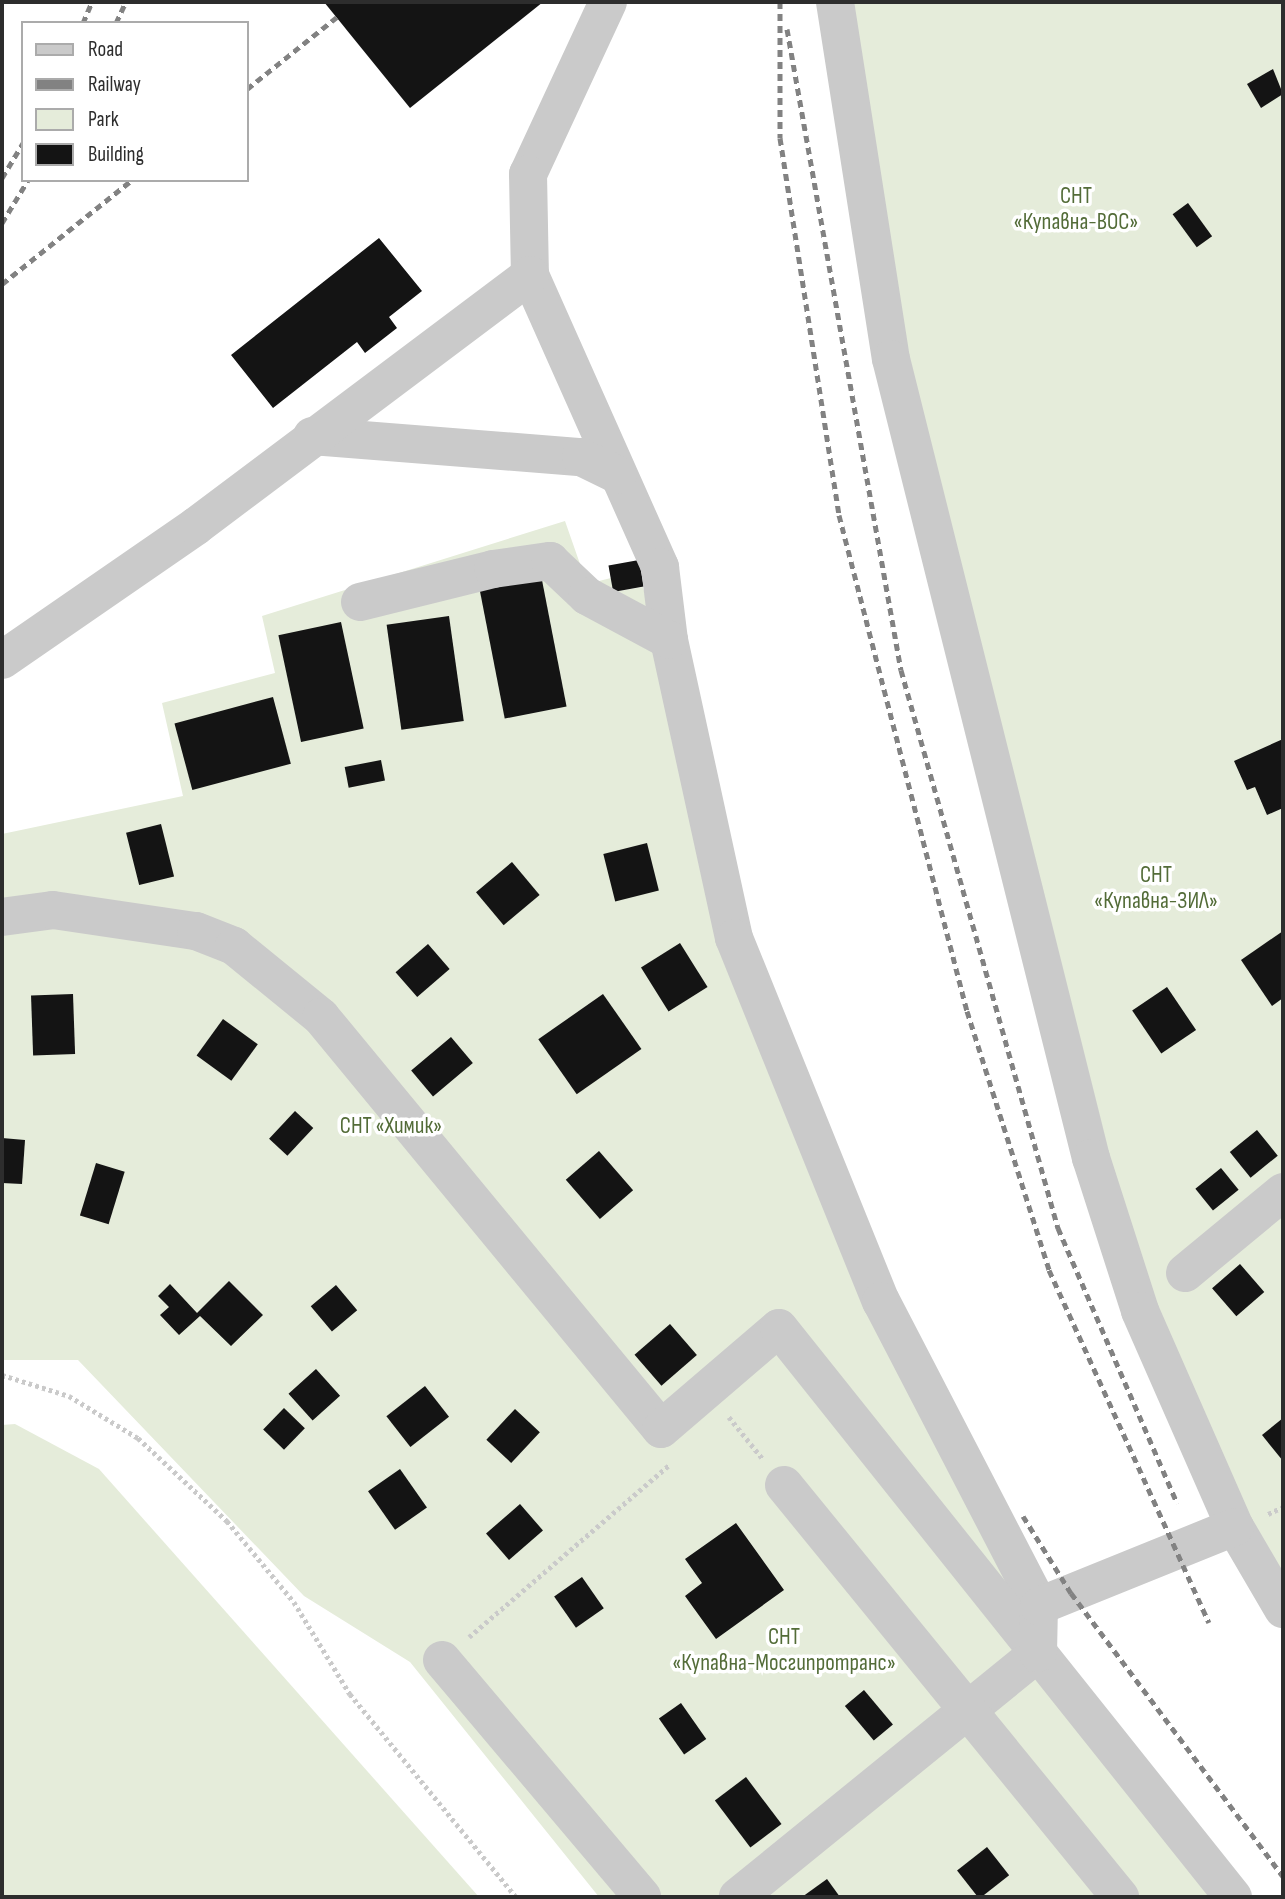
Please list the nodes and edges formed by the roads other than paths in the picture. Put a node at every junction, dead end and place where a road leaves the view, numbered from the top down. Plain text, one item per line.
1 (608, 2) edge
2 (835, 2) edge
3 (530, 275) junction
4 (312, 436) junction
5 (618, 475) junction
6 (360, 602) dead end
7 (669, 640) junction
8 (2, 660) edge
9 (2, 917) edge
10 (1283, 1192) edge
11 (1185, 1273) dead end
12 (784, 1485) road end
13 (1235, 1527) junction
14 (1039, 1606) junction
15 (1283, 1609) edge
16 (1038, 1653) junction
17 (442, 1660) road end
18 (967, 1711) junction
19 (642, 1897) edge
20 (738, 1897) edge
21 (1120, 1897) edge
22 (1233, 1897) edge

1 - 3 street
2 - 13 street
3 - 4 street
3 - 5 street
4 - 5 street
4 - 8 street
5 - 7 street
6 - 7 street
7 - 14 street
9 - 16 street
10 - 11 street
12 - 18 street
13 - 14 street
13 - 15 street
14 - 16 street
16 - 18 street
16 - 22 street
17 - 19 street
18 - 20 street
18 - 21 street

